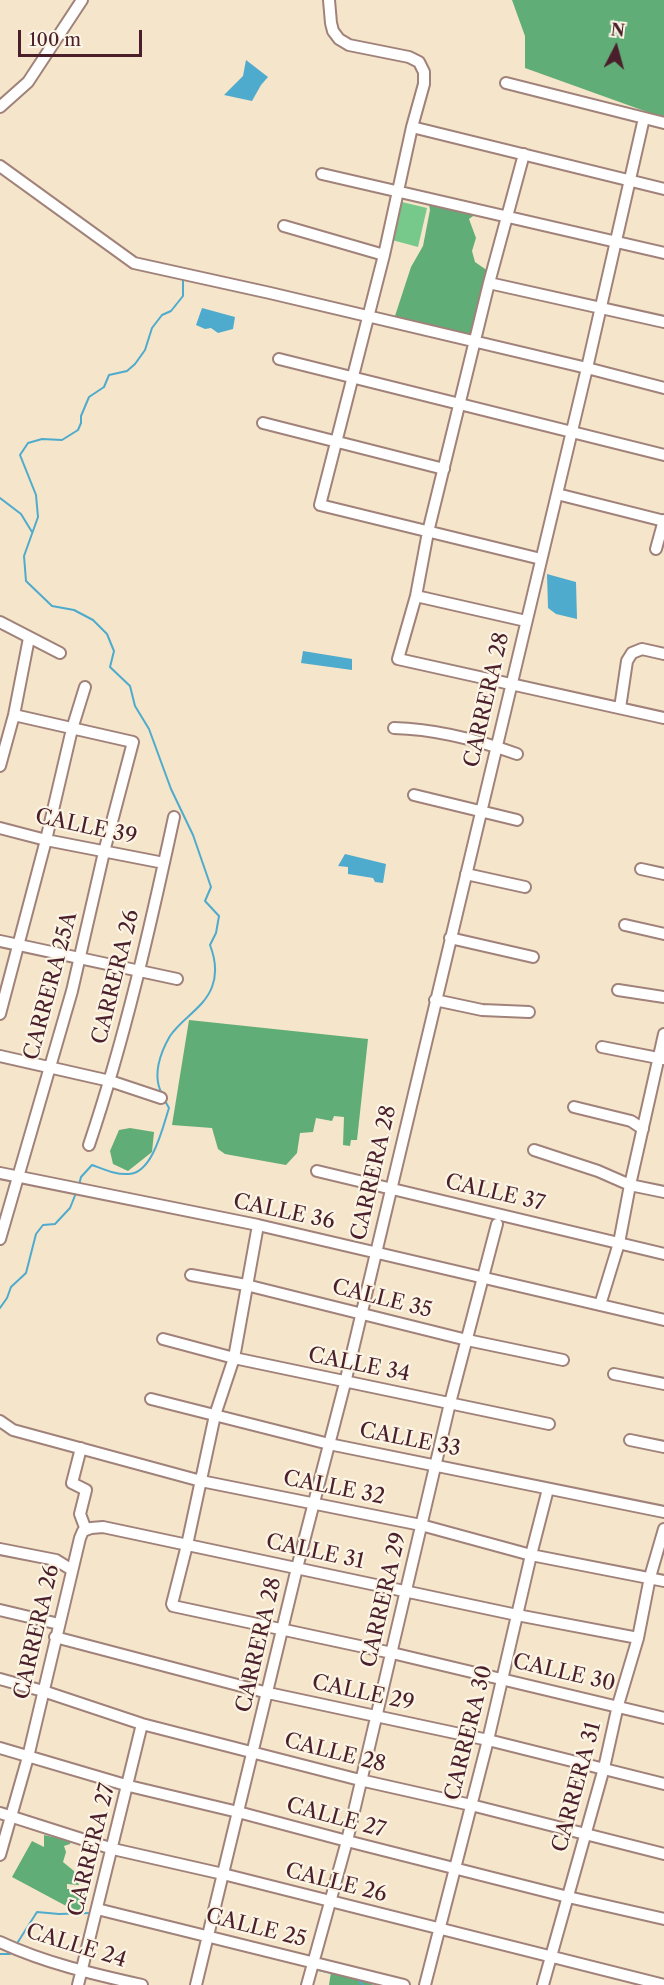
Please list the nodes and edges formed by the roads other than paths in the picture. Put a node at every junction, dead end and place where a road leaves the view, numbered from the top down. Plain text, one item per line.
1 (82, 0) edge
2 (329, 0) edge
3 (506, 83) dead end
4 (0, 107) edge
5 (644, 118) junction
6 (664, 123) edge
7 (412, 127) junction
8 (524, 154) junction
9 (0, 166) edge
10 (322, 174) dead end
11 (630, 181) junction
12 (664, 189) edge
13 (397, 191) junction
14 (507, 216) junction
15 (284, 226) dead end
16 (616, 242) junction
17 (664, 253) edge
18 (384, 255) junction
19 (489, 283) junction
20 (601, 308) junction
21 (369, 317) junction
22 (664, 322) edge
23 (476, 342) junction
24 (279, 359) dead end
25 (587, 368) junction
26 (352, 376) junction
27 (664, 388) edge
28 (460, 405) junction
29 (263, 423) dead end
30 (572, 432) junction
31 (337, 442) junction
32 (664, 455) edge
33 (444, 469) junction
34 (556, 494) junction
35 (664, 521) edge
36 (428, 532) junction
37 (656, 549) dead end
38 (541, 559) junction
39 (416, 596) junction
40 (526, 621) junction
41 (0, 622) edge
42 (29, 638) junction
43 (60, 653) dead end
44 (664, 654) edge
45 (511, 684) junction
46 (85, 687) dead end
47 (620, 708) junction
48 (13, 717) junction
49 (0, 718) edge
50 (664, 718) edge
51 (393, 728) dead end
52 (72, 729) junction
53 (496, 747) junction
54 (517, 754) dead end
55 (0, 766) edge
56 (414, 795) dead end
57 (481, 811) junction
58 (174, 817) dead end
59 (517, 820) dead end
60 (0, 828) edge
61 (46, 840) junction
62 (104, 852) junction
63 (164, 862) junction
64 (641, 869) dead end
65 (466, 874) junction
66 (664, 874) edge
67 (525, 887) dead end
68 (624, 925) dead end
69 (664, 934) edge
70 (450, 938) junction
71 (0, 941) edge
72 (18, 945) junction
73 (533, 957) dead end
74 (80, 958) junction
75 (140, 970) junction
76 (177, 979) dead end
77 (618, 990) dead end
78 (664, 998) edge
79 (435, 1000) junction
80 (529, 1012) dead end
81 (0, 1014) edge
82 (664, 1034) edge
83 (602, 1047) dead end
84 (0, 1056) edge
85 (661, 1058) edge
86 (50, 1068) junction
87 (110, 1081) junction
88 (161, 1098) dead end
89 (574, 1107) dead end
90 (643, 1129) junction
91 (88, 1145) dead end
92 (534, 1150) dead end
93 (317, 1171) dead end
94 (0, 1173) edge
95 (19, 1176) junction
96 (630, 1185) junction
97 (390, 1189) junction
98 (664, 1192) edge
99 (497, 1224) dead end
100 (258, 1225) junction
101 (0, 1239) edge
102 (619, 1243) junction
103 (375, 1252) junction
104 (664, 1254) edge
105 (191, 1275) dead end
106 (484, 1277) junction
107 (246, 1285) junction
108 (600, 1305) junction
109 (361, 1313) junction
110 (664, 1320) edge
111 (163, 1339) dead end
112 (467, 1340) junction
113 (234, 1359) junction
114 (563, 1360) dead end
115 (614, 1374) dead end
116 (345, 1383) junction
117 (664, 1384) edge
118 (151, 1400) dead end
119 (450, 1402) junction
120 (215, 1415) junction
121 (0, 1421) edge
122 (549, 1424) dead end
123 (630, 1440) dead end
124 (329, 1444) junction
125 (664, 1447) edge
126 (81, 1448) junction
127 (435, 1464) junction
128 (201, 1481) junction
129 (548, 1489) junction
130 (313, 1504) junction
131 (664, 1512) edge
132 (422, 1525) junction
133 (88, 1529) junction
134 (664, 1529) edge
135 (187, 1545) junction
136 (0, 1548) edge
137 (531, 1555) junction
138 (297, 1568) junction
139 (72, 1570) junction
140 (650, 1577) junction
141 (664, 1581) edge
142 (406, 1590) junction
143 (0, 1610) edge
144 (517, 1615) junction
145 (59, 1624) junction
146 (283, 1629) junction
147 (55, 1637) junction
148 (638, 1638) junction
149 (392, 1653) junction
150 (0, 1680) edge
151 (503, 1680) junction
152 (44, 1691) junction
153 (268, 1693) junction
154 (618, 1705) junction
155 (376, 1716) junction
156 (664, 1718) edge
157 (142, 1724) junction
158 (488, 1740) junction
159 (0, 1748) edge
160 (253, 1752) junction
161 (28, 1757) junction
162 (604, 1768) junction
163 (360, 1780) junction
164 (664, 1784) edge
165 (129, 1786) junction
166 (471, 1805) junction
167 (238, 1812) junction
168 (0, 1813) edge
169 (11, 1817) junction
170 (585, 1835) junction
171 (346, 1841) junction
172 (113, 1849) junction
173 (664, 1854) edge
174 (0, 1855) edge
175 (454, 1868) junction
176 (223, 1875) junction
177 (568, 1897) junction
178 (330, 1902) junction
179 (97, 1909) junction
180 (664, 1919) edge
181 (438, 1928) junction
182 (208, 1936) junction
183 (0, 1942) edge
184 (551, 1957) junction
185 (313, 1963) junction
186 (81, 1971) junction
187 (78, 1985) edge
188 (142, 1985) edge
189 (196, 1985) edge
190 (307, 1985) edge
191 (404, 1985) edge
192 (425, 1985) edge
193 (543, 1985) edge
194 (664, 1985) edge

1 - 4 street
2 - 7 street
3 - 5 street
5 - 6 street
5 - 11 street, CARRERA 28
7 - 8 street
7 - 13 street
8 - 11 street
8 - 14 street
9 - 21 street
10 - 13 street
11 - 12 street
11 - 16 street, CARRERA 28
13 - 14 street
13 - 18 street
14 - 16 street
14 - 19 street
15 - 18 street
16 - 17 street
16 - 20 street, CARRERA 28
18 - 21 street
19 - 20 street
19 - 23 street
20 - 22 street
20 - 25 street, CARRERA 28
21 - 23 street
21 - 26 street
23 - 25 street
23 - 28 street
24 - 26 street
25 - 27 street
25 - 30 street, CARRERA 28
26 - 28 street
26 - 31 street
28 - 30 street
28 - 33 street
29 - 31 street
30 - 32 street
30 - 34 street, CARRERA 28
31 - 33 street
31 - 36 street
33 - 36 street
34 - 35 street
34 - 38 street, CARRERA 28
35 - 37 street
36 - 38 street
36 - 39 street
38 - 40 street, CARRERA 28
39 - 40 street
39 - 45 street
40 - 45 street, CARRERA 28
41 - 42 street
42 - 43 street
42 - 48 street
44 - 47 street
45 - 47 street
45 - 53 street, CARRERA 28
46 - 52 street
47 - 50 street
48 - 49 street
48 - 52 street
48 - 55 street
51 - 53 street
52 - 61 street
52 - 62 street, CARRERA 25A
53 - 54 street
53 - 57 street, CARRERA 28
56 - 57 street
57 - 59 street
57 - 65 street, CARRERA 28
58 - 63 street, CARRERA 26
60 - 61 street, CALLE 39
61 - 62 street, CALLE 39
61 - 72 street
62 - 63 street, CALLE 39
62 - 74 street, CARRERA 25A
63 - 75 street, CARRERA 26
64 - 66 street
65 - 67 street
65 - 70 street, CARRERA 28
68 - 69 street
70 - 73 street
70 - 79 street, CARRERA 28
71 - 72 street
72 - 74 street
72 - 81 street
74 - 75 street
74 - 86 street, CARRERA 25A
75 - 76 street
75 - 87 street, CARRERA 26
77 - 78 street
79 - 80 street
79 - 97 street, CARRERA 28
82 - 85 street
83 - 85 street
84 - 86 street
85 - 90 street
86 - 87 street
86 - 95 street, CARRERA 25A
87 - 88 street
87 - 91 street, CARRERA 26
89 - 90 street
90 - 96 street
92 - 96 street
93 - 97 street, CALLE 37
94 - 95 street, CALLE 36
95 - 100 street, CALLE 36
95 - 101 street, CARRERA 25A
96 - 98 street
96 - 102 street
97 - 102 street, CALLE 37
97 - 103 street, CARRERA 28
99 - 106 street, CARRERA 29
100 - 103 street, CALLE 36
100 - 107 street
102 - 104 street, CALLE 37
102 - 108 street
103 - 106 street, CALLE 36
103 - 109 street, CARRERA 28
105 - 107 street, CALLE 35
106 - 108 street, CALLE 36
106 - 112 street, CARRERA 29
107 - 109 street, CALLE 35
107 - 113 street
108 - 110 street, CALLE 36
109 - 112 street, CALLE 35
109 - 116 street, CARRERA 28
111 - 113 street, CALLE 34
112 - 114 street, CALLE 35
112 - 119 street, CARRERA 29
113 - 116 street, CALLE 34
113 - 120 street
115 - 117 street
116 - 119 street, CALLE 34
116 - 124 street, CARRERA 28
118 - 120 street, CALLE 33
119 - 122 street, CALLE 34
119 - 127 street, CARRERA 29
120 - 124 street, CALLE 33
120 - 128 street
121 - 126 street, CALLE 32
123 - 125 street
124 - 127 street, CALLE 33
124 - 130 street, CARRERA 28
126 - 128 street, CALLE 32
126 - 133 street
127 - 129 street, CALLE 33
127 - 132 street, CARRERA 29
128 - 130 street, CALLE 32
128 - 135 street
129 - 131 street, CALLE 33
129 - 137 street, CARRERA 30
130 - 132 street, CALLE 32
130 - 138 street, CARRERA 28
132 - 137 street, CALLE 32
132 - 142 street, CARRERA 29
133 - 135 street, CALLE 31
133 - 139 street, CARRERA 26
134 - 140 street, CARRERA 31
135 - 138 street, CALLE 31
135 - 146 street, CALLE 30
136 - 139 street
137 - 140 street, CALLE 32
137 - 144 street, CARRERA 30
138 - 142 street, CALLE 31
138 - 146 street, CARRERA 28
139 - 145 street, CARRERA 26
140 - 141 street, CALLE 32
140 - 148 street, CARRERA 31
142 - 144 street, CALLE 31
142 - 149 street, CARRERA 29
143 - 145 street
144 - 148 street, CALLE 31
144 - 151 street, CARRERA 30
145 - 147 street, CARRERA 26
146 - 149 street, CALLE 30
146 - 153 street, CARRERA 28
147 - 152 street, CARRERA 26
147 - 153 street, CALLE 29
148 - 154 street, CARRERA 31
149 - 151 street, CALLE 30
149 - 155 street, CARRERA 29
150 - 152 street, CALLE 28
151 - 154 street, CALLE 30
151 - 158 street, CARRERA 30
152 - 157 street, CALLE 28
152 - 161 street, CARRERA 26
153 - 155 street, CALLE 29
153 - 160 street, CARRERA 28
154 - 156 street, CALLE 30
154 - 162 street, CARRERA 31
155 - 158 street, CALLE 29
155 - 163 street, CARRERA 29
157 - 160 street, CALLE 28
157 - 165 street, CARRERA 27
158 - 162 street, CALLE 29
158 - 166 street, CARRERA 30
159 - 161 street, CALLE 27
160 - 163 street, CALLE 28
160 - 167 street, CARRERA 28
161 - 165 street, CALLE 27
161 - 169 street, CARRERA 26
162 - 164 street, CALLE 29
162 - 170 street, CARRERA 31
163 - 166 street, CALLE 28
163 - 171 street, CARRERA 29
165 - 167 street, CALLE 27
165 - 172 street, CARRERA 27
166 - 170 street, CALLE 28
166 - 175 street, CARRERA 30
167 - 171 street, CALLE 27
167 - 176 street, CARRERA 28
168 - 169 street, CALLE 26
169 - 172 street, CALLE 26
169 - 174 street, CARRERA 26
170 - 173 street, CALLE 28
170 - 177 street, CARRERA 31
171 - 175 street, CALLE 27
171 - 178 street, CARRERA 29
172 - 176 street, CALLE 26
172 - 179 street, CARRERA 27
175 - 177 street, CALLE 27
175 - 181 street, CARRERA 30
176 - 178 street, CALLE 26
176 - 182 street, CARRERA 28
177 - 180 street, CALLE 27
177 - 184 street, CARRERA 31
178 - 181 street, CALLE 26
178 - 185 street, CARRERA 29
179 - 182 street, CALLE 25
179 - 186 street, CARRERA 27
181 - 184 street, CALLE 26
181 - 192 street, CARRERA 30
182 - 185 street, CALLE 25
182 - 189 street, CARRERA 28
183 - 186 street, CALLE 24
184 - 193 street, CARRERA 31
184 - 194 street, CALLE 26
185 - 190 street, CARRERA 29
185 - 191 street, CALLE 25
186 - 187 street, CARRERA 27
186 - 188 street, CALLE 24

